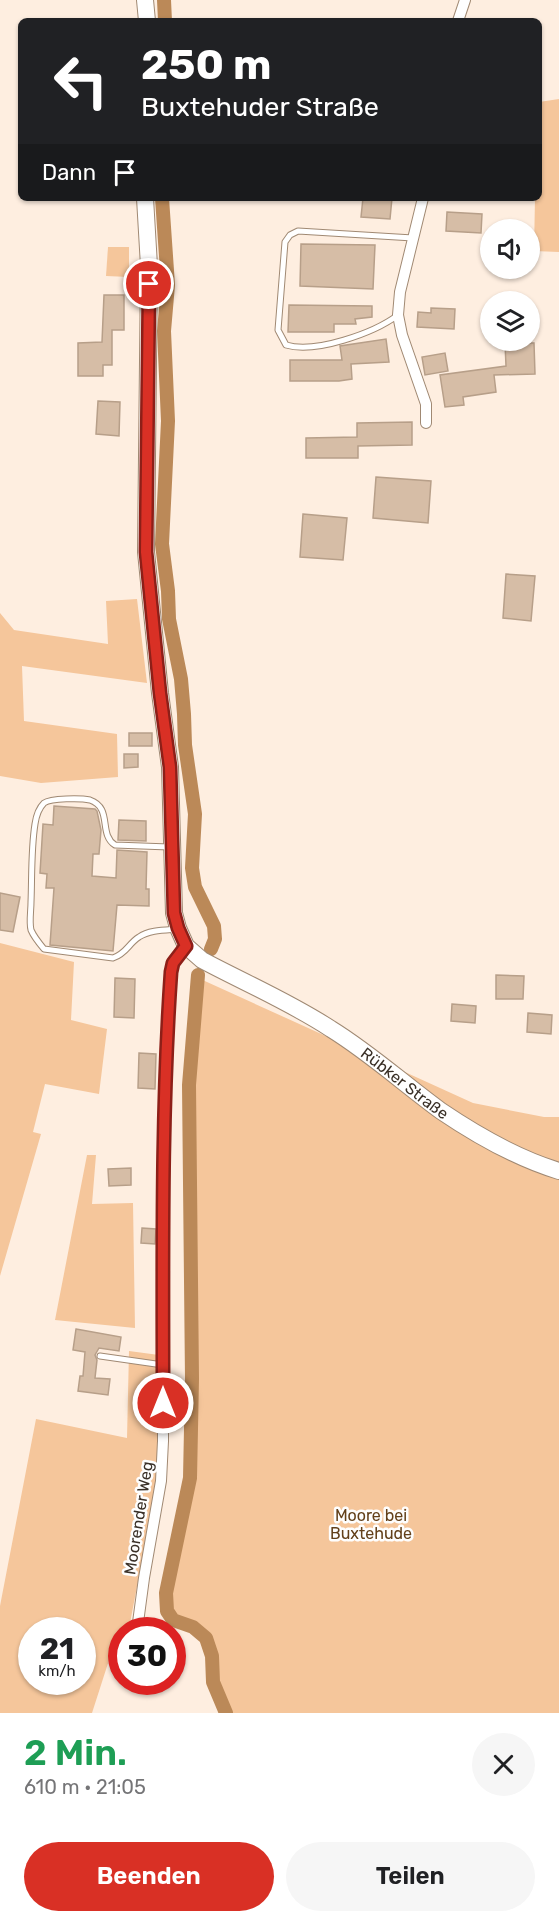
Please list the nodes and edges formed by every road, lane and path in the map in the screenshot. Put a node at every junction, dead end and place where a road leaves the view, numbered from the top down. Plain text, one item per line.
1 (146, 0) edge
2 (465, 0) edge
3 (147, 18) edge
4 (459, 18) edge
5 (145, 201) edge
6 (422, 201) edge
7 (413, 238) junction
8 (398, 315) junction
9 (426, 423) dead end
10 (173, 848) junction
11 (178, 928) junction
12 (186, 946) junction
13 (559, 1171) edge
14 (100, 1356) dead end
15 (163, 1365) junction
16 (139, 1617) edge

1 - 3 street
2 - 4 street
5 - 10 street
6 - 7 street
7 - 8 street
7 - 8 lane
8 - 9 street
10 - 11 street
10 - 11 lane
11 - 12 street
12 - 13 street, Rübker Straße
12 - 15 street, Moorender Weg
14 - 15 lane
15 - 16 street, Moorender Weg

